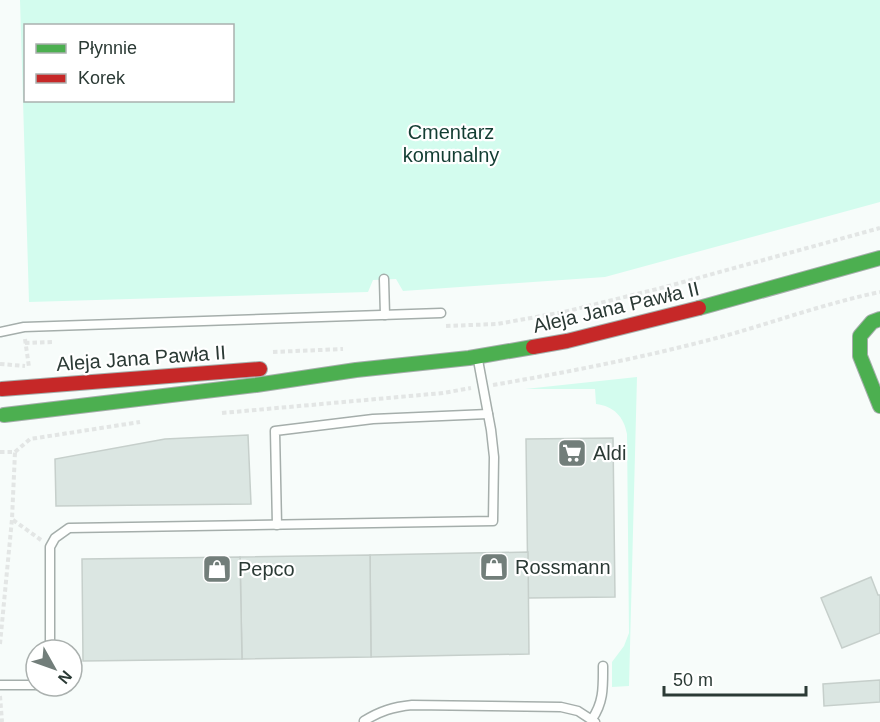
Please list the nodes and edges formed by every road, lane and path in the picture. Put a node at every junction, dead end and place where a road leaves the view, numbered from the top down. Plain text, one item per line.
1 (880, 228) edge
2 (880, 258) edge
3 (384, 279) dead end
4 (441, 313) dead end
5 (385, 315) junction
6 (880, 319) edge
7 (442, 326) dead end
8 (24, 327) junction
9 (0, 332) edge
10 (343, 349) dead end
11 (261, 352) dead end
12 (478, 356) junction
13 (40, 367) dead end
14 (356, 370) junction
15 (1, 388) edge
16 (880, 406) edge
17 (488, 414) junction
18 (2, 418) edge
19 (15, 452) dead end
20 (12, 519) junction
21 (277, 525) junction
22 (50, 547) junction
23 (50, 638) edge
24 (0, 644) edge
25 (603, 666) dead end
26 (0, 685) edge
27 (24, 685) edge
28 (0, 693) edge
29 (594, 720) edge
30 (2, 722) edge
31 (364, 722) edge

1 - 7 path
2 - 12 main road, Aleja Jana Pawła II
3 - 5 lane
4 - 5 lane
5 - 8 lane
6 - 16 main road
8 - 9 lane
8 - 13 path
10 - 11 path
12 - 14 main road, Aleja Jana Pawła II
12 - 17 lane
14 - 15 main road, Aleja Jana Pawła II
14 - 18 main road, Aleja Jana Pawła II
15 - 18 main road, Aleja Jana Pawła II
17 - 21 lane
17 - 21 lane
19 - 20 path
20 - 22 path
20 - 24 path
21 - 22 lane
22 - 23 lane
25 - 29 lane
26 - 27 lane
28 - 30 path
29 - 31 lane

